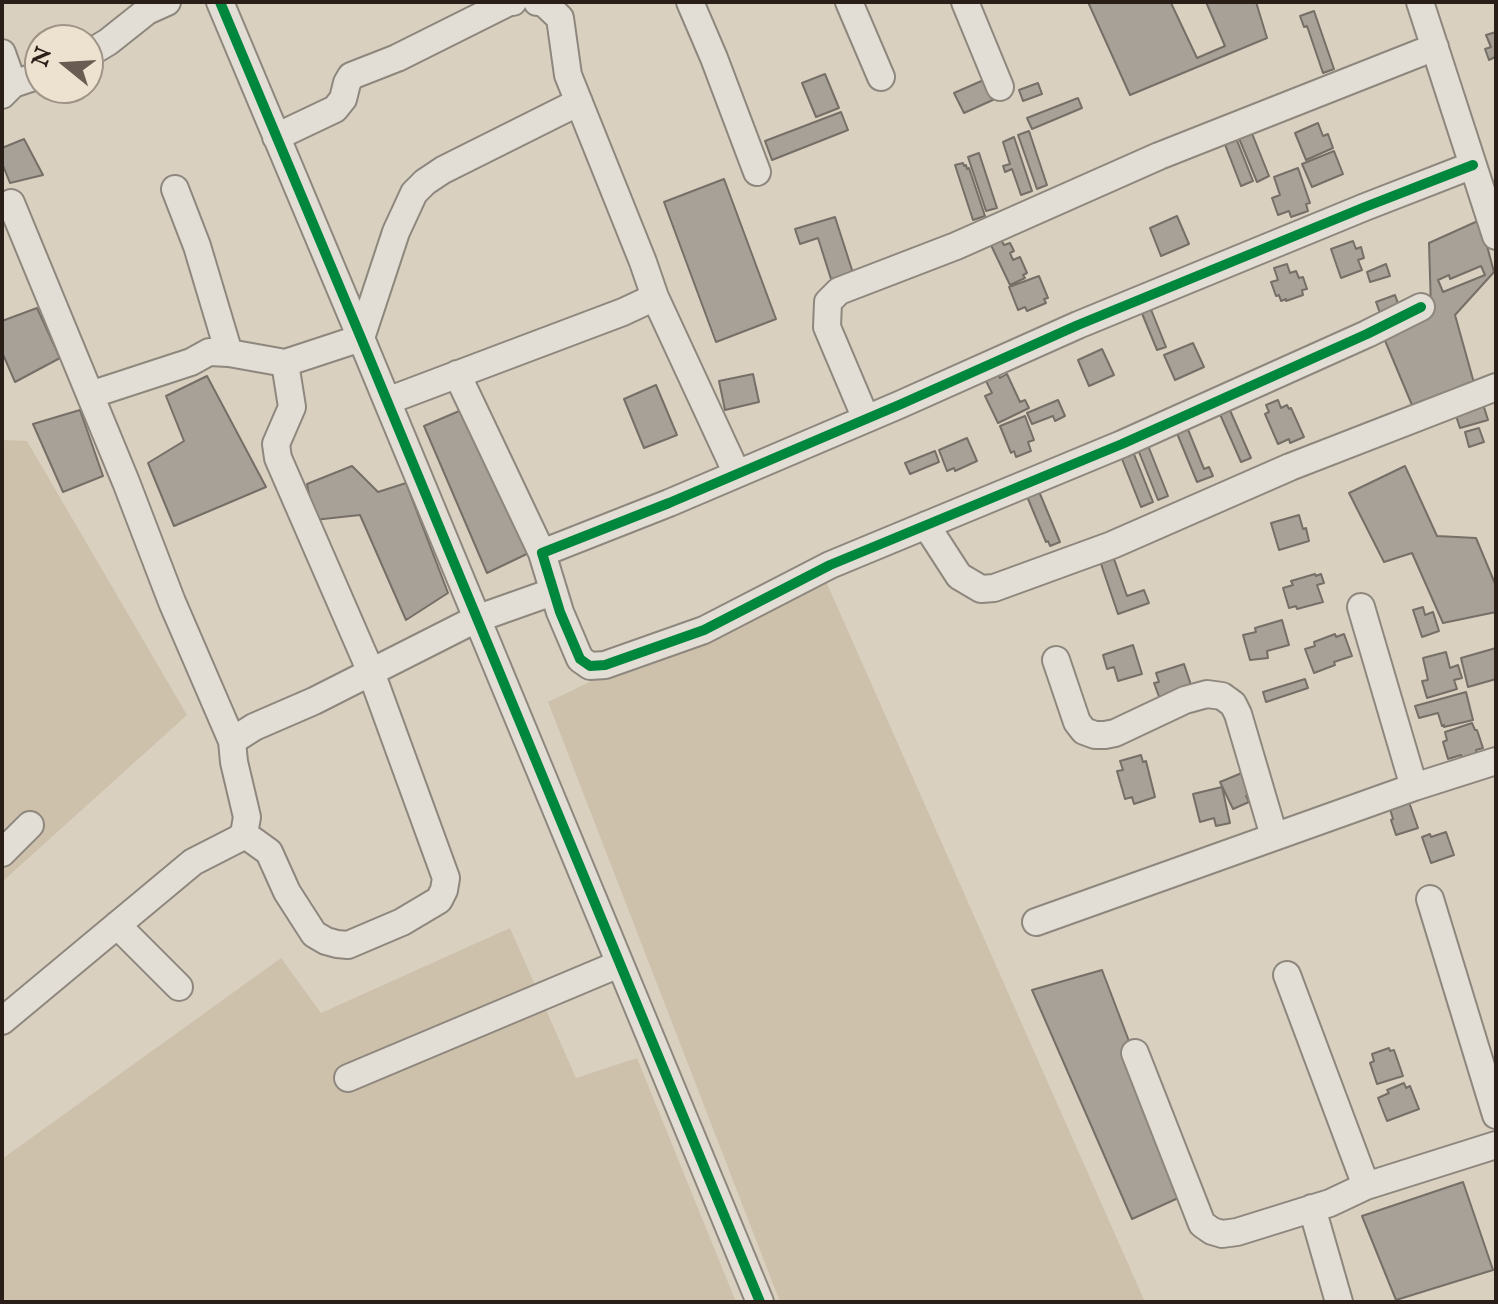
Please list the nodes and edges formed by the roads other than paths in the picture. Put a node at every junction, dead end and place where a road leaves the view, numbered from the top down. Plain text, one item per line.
1 (167, 2) edge
2 (220, 2) edge
3 (513, 2) edge
4 (537, 2) edge
5 (690, 2) edge
6 (849, 2) edge
7 (965, 2) edge
8 (1420, 2) edge
9 (569, 10) edge
10 (104, 44) edge
11 (1435, 47) junction
12 (2, 53) edge
13 (881, 77) dead end
14 (1000, 87) dead end
15 (8, 90) edge
16 (579, 102) junction
17 (276, 137) junction
18 (1473, 165) junction
19 (757, 172) dead end
20 (175, 189) dead end
21 (11, 203) dead end
22 (1496, 236) edge
23 (655, 297) junction
24 (1421, 307) dead end
25 (361, 338) junction
26 (229, 353) junction
27 (285, 363) junction
28 (457, 374) junction
29 (1496, 387) edge
30 (90, 395) junction
31 (387, 401) junction
32 (866, 419) junction
33 (737, 474) junction
34 (926, 525) junction
35 (542, 553) junction
36 (554, 593) junction
37 (1361, 607) dead end
38 (476, 619) junction
39 (1056, 660) dead end
40 (371, 672) junction
41 (232, 741) junction
42 (1496, 761) edge
43 (1414, 787) junction
44 (30, 825) dead end
45 (244, 834) junction
46 (1274, 836) junction
47 (2, 853) edge
48 (1430, 899) dead end
49 (1036, 922) dead end
50 (117, 925) junction
51 (619, 964) junction
52 (1287, 975) dead end
53 (179, 987) dead end
54 (2, 1021) edge
55 (1135, 1053) dead end
56 (348, 1078) dead end
57 (1496, 1115) edge
58 (1496, 1145) edge
59 (1366, 1186) junction
60 (1312, 1208) junction
61 (760, 1302) edge
62 (1339, 1302) edge

1 - 10 street
2 - 17 street
3 - 17 street
4 - 9 street
5 - 19 street
6 - 13 street
7 - 14 street
8 - 11 street
9 - 16 street
11 - 18 street
11 - 32 street
12 - 15 street
16 - 23 street
16 - 25 street
17 - 25 street
18 - 22 street
18 - 32 street
20 - 26 street
21 - 30 street
23 - 28 street
23 - 33 street
24 - 34 street
25 - 27 street
25 - 31 street
26 - 27 street
26 - 30 street
27 - 40 street
28 - 31 street
28 - 35 street
29 - 34 street
30 - 41 street
31 - 38 street
32 - 33 street
33 - 35 street
34 - 36 street
35 - 36 street
36 - 38 street
37 - 43 street
38 - 40 street
38 - 51 street
39 - 46 street
40 - 41 street
40 - 45 street
41 - 45 street
42 - 43 street
43 - 46 street
44 - 47 street
45 - 50 street
46 - 49 street
48 - 57 street
50 - 53 street
50 - 54 street
51 - 56 street
51 - 61 street
52 - 59 street
55 - 60 street
58 - 59 street
59 - 60 street
60 - 62 street

